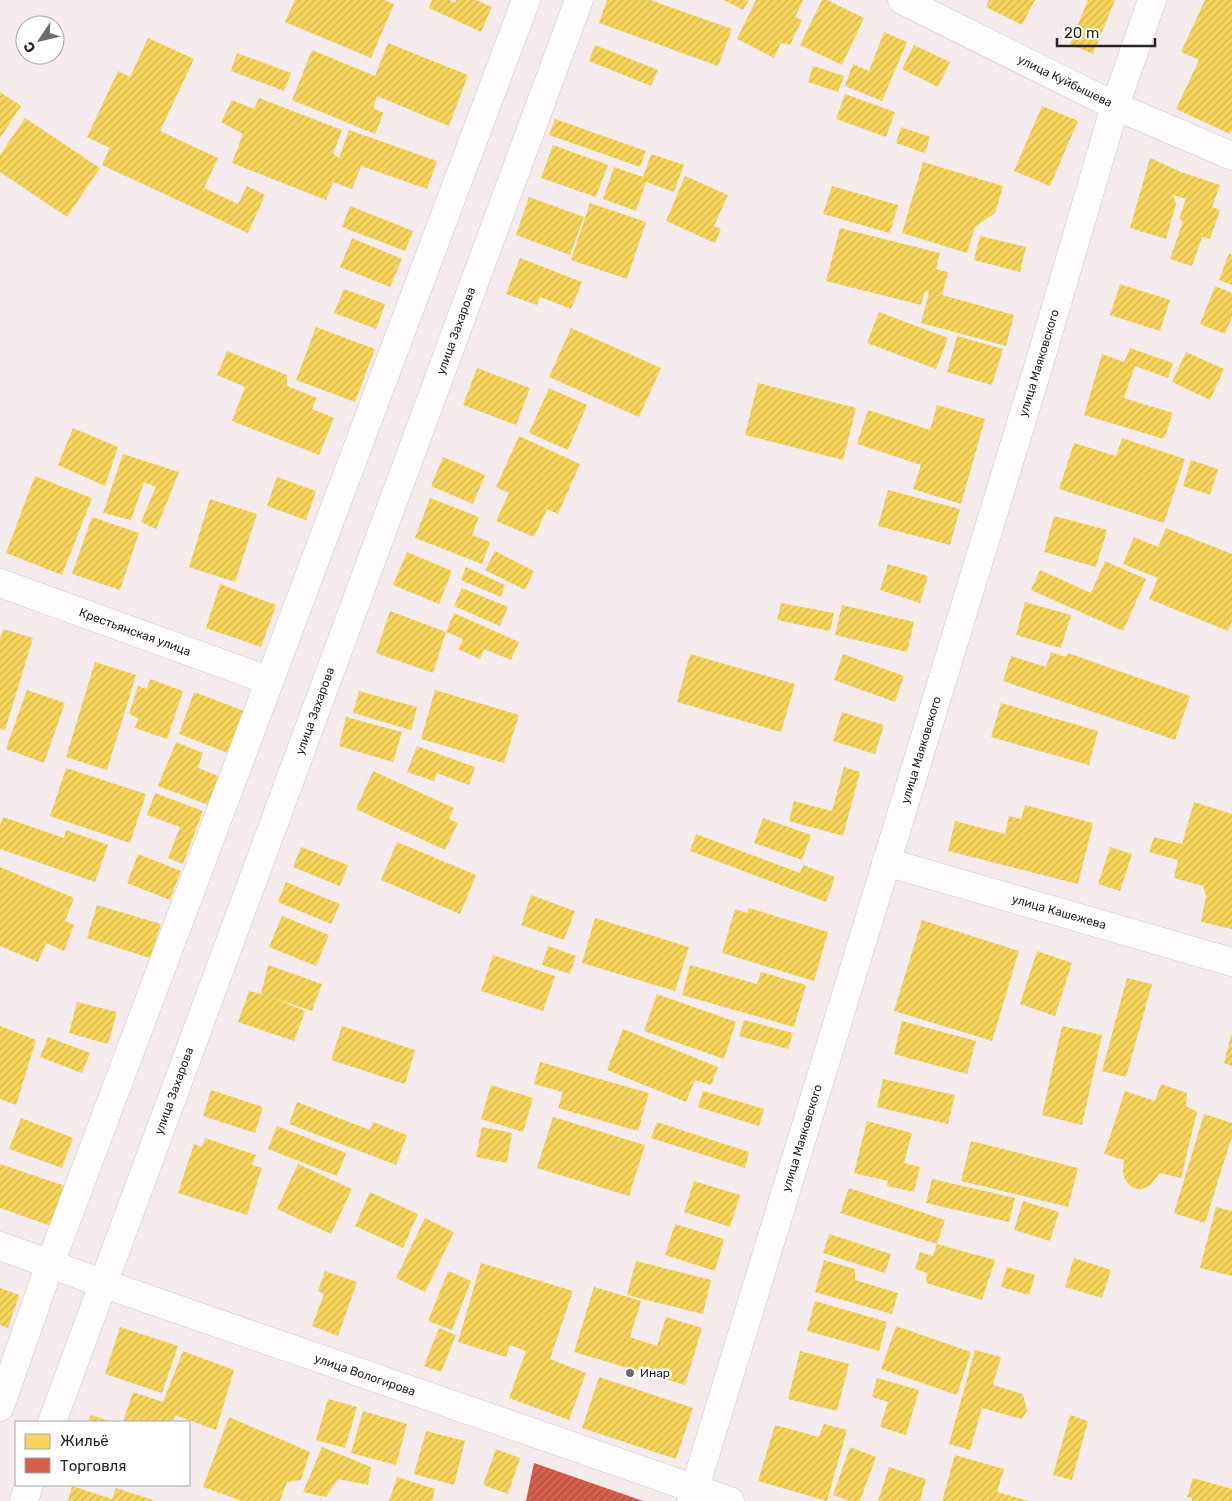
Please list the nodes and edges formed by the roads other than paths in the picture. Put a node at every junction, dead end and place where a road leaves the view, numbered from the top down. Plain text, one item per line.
1 (526, 0) edge
2 (579, 0) edge
3 (902, 0) edge
4 (1152, 0) edge
5 (1115, 106) junction
6 (1232, 156) edge
7 (0, 583) edge
8 (270, 681) junction
9 (886, 862) junction
10 (1232, 962) edge
11 (0, 1246) edge
12 (50, 1264) junction
13 (102, 1283) junction
14 (0, 1407) edge
15 (52, 1421) edge
16 (30, 1486) edge
17 (693, 1495) edge
18 (24, 1501) edge
19 (730, 1501) edge

1 - 8 street
2 - 13 street, улица Захарова
3 - 5 street, улица Куйбышева
4 - 5 street, улица Маяковского
5 - 6 street, улица Куйбышева
5 - 9 street, улица Маяковского
7 - 8 street, Крестьянская улица
8 - 12 street
9 - 10 street, улица Кашежева
9 - 17 street, улица Маяковского
11 - 12 street, улица Вологирова
12 - 13 street, улица Вологирова
12 - 14 street
13 - 15 street, улица Захарова
13 - 17 street, улица Вологирова
16 - 18 street
17 - 19 street, улица Вологирова

